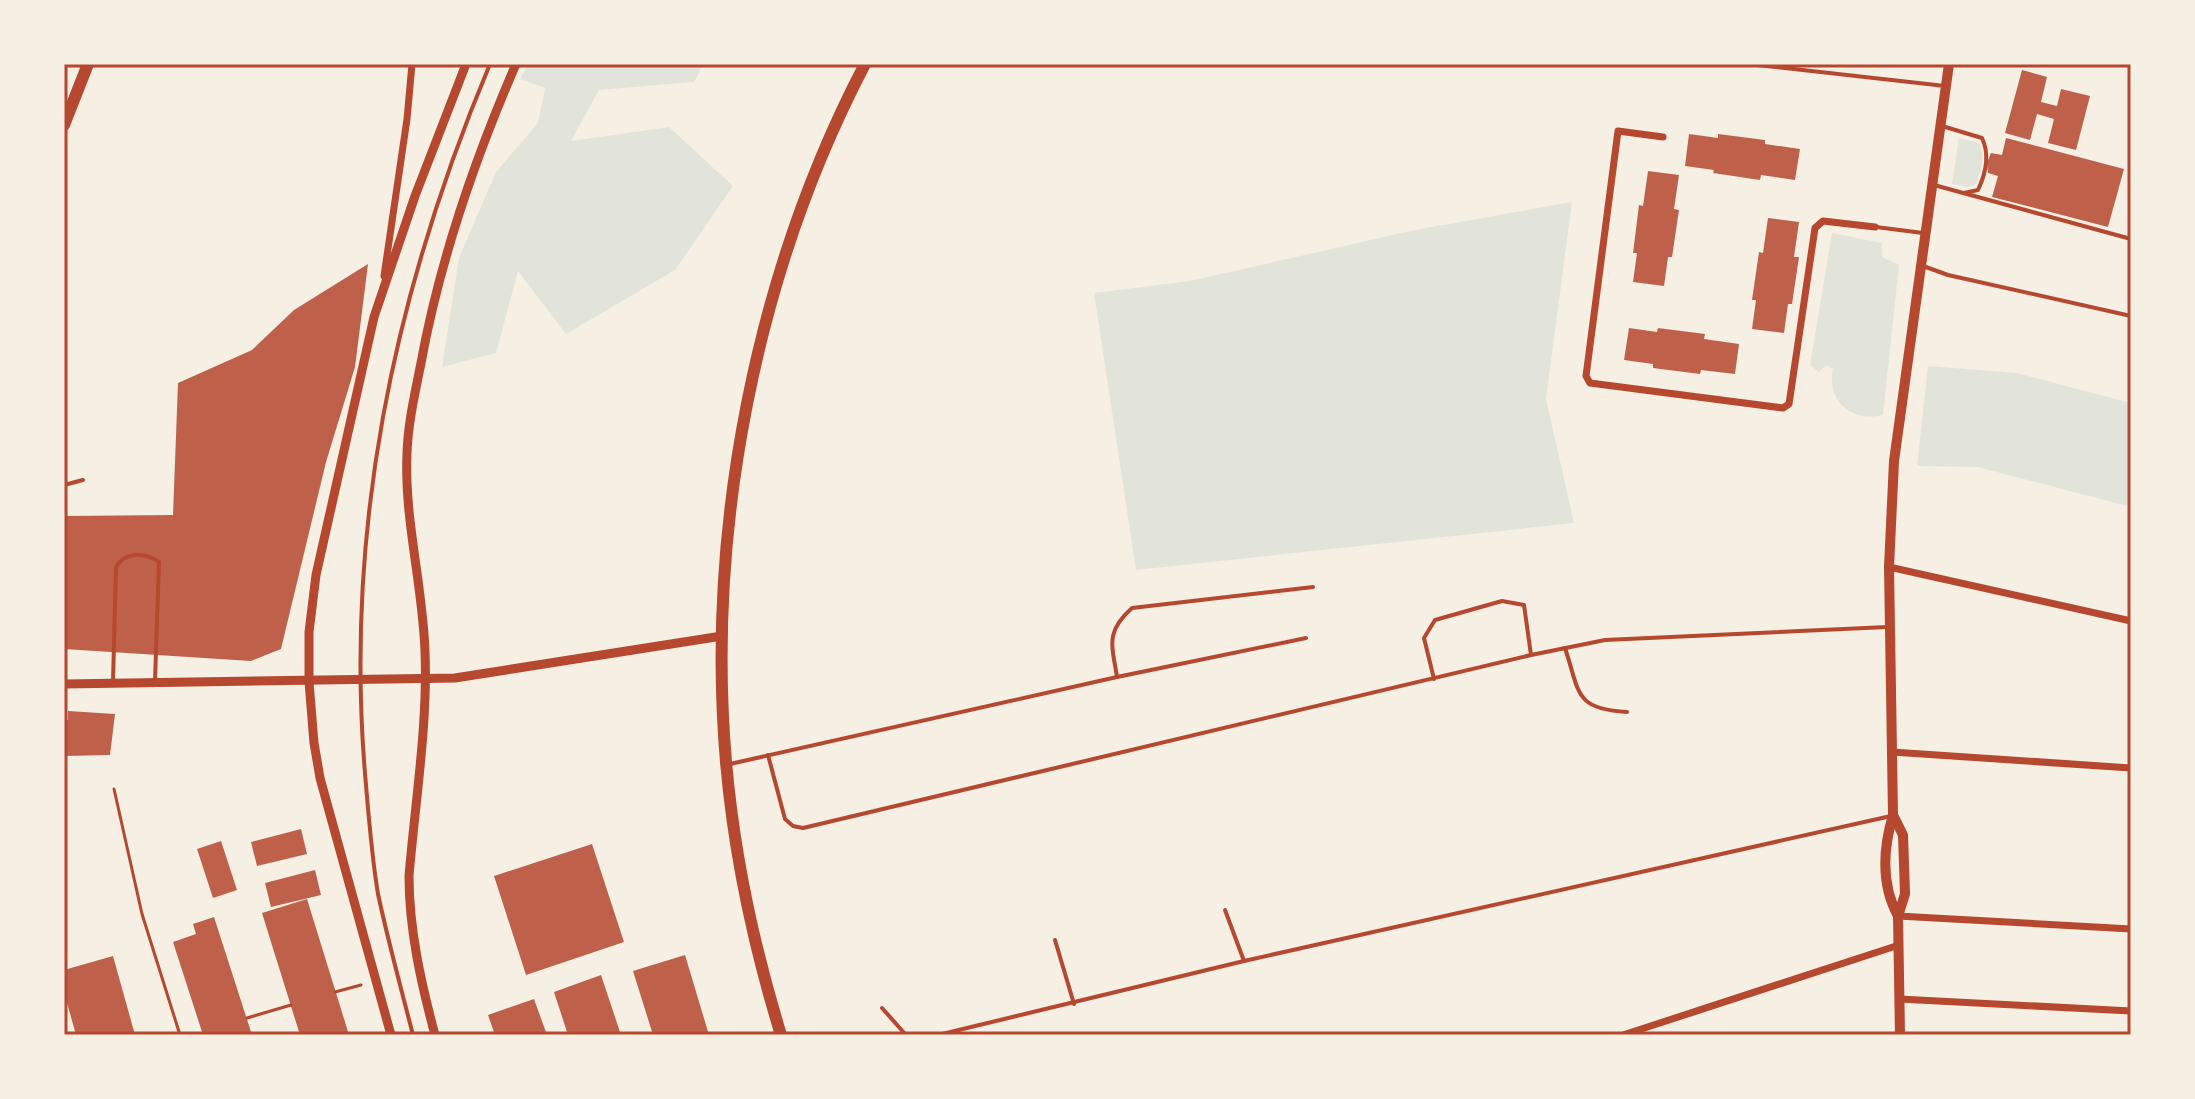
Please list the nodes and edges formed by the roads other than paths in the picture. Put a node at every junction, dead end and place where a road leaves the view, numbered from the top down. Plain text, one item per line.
1 (88, 64) edge
2 (412, 64) edge
3 (466, 64) edge
4 (490, 64) edge
5 (516, 64) edge
6 (865, 64) edge
7 (1748, 64) edge
8 (1949, 64) edge
9 (1946, 86) junction
10 (64, 125) edge
11 (1940, 126) junction
12 (1663, 137) dead end
13 (1932, 184) junction
14 (1961, 194) junction
15 (1875, 227) joint
16 (1925, 233) junction
17 (2131, 239) edge
18 (1921, 265) junction
19 (383, 287) junction
20 (2131, 316) edge
21 (83, 480) dead end
22 (64, 485) edge
23 (1889, 567) junction
24 (1313, 587) dead end
25 (2131, 621) edge
26 (1889, 627) junction
27 (722, 636) junction
28 (1306, 638) dead end
29 (1565, 648) junction
30 (1531, 655) junction
31 (1117, 677) junction
32 (426, 679) junction
33 (1434, 679) junction
34 (309, 682) junction
35 (113, 683) junction
36 (155, 683) junction
37 (64, 684) edge
38 (1627, 712) dead end
39 (1892, 752) junction
40 (768, 755) junction
41 (726, 764) junction
42 (2131, 768) edge
43 (1893, 815) junction
44 (1225, 910) dead end
45 (1898, 916) junction
46 (2131, 929) edge
47 (1055, 940) dead end
48 (1899, 945) junction
49 (1244, 961) junction
50 (1899, 999) junction
51 (1074, 1004) junction
52 (882, 1008) dead end
53 (2131, 1011) edge
54 (391, 1035) edge
55 (413, 1035) edge
56 (435, 1035) edge
57 (781, 1035) edge
58 (906, 1035) edge
59 (938, 1035) edge
60 (1623, 1035) edge
61 (1900, 1035) edge

1 - 10 main road
2 - 19 street
3 - 19 street
4 - 55 lane
5 - 32 street
6 - 27 main road
7 - 9 lane
8 - 9 main road
9 - 11 main road
11 - 13 main road
11 - 14 lane
12 - 15 street
13 - 14 lane
13 - 16 main road
14 - 17 lane
15 - 16 lane
16 - 18 main road
18 - 20 lane
18 - 23 main road
19 - 34 street
21 - 22 lane
23 - 25 street
23 - 26 main road
24 - 31 lane
26 - 29 lane
26 - 39 main road
27 - 32 street
27 - 41 main road
28 - 31 lane
29 - 30 lane
29 - 38 lane
30 - 33 lane
30 - 33 lane
31 - 40 lane
32 - 34 street
32 - 56 street
33 - 40 lane
34 - 36 street
34 - 54 street
35 - 36 street
35 - 36 lane
35 - 37 street
39 - 42 street
39 - 43 main road
40 - 41 lane
41 - 57 main road
43 - 45 main road
43 - 45 main road
43 - 49 lane
44 - 49 lane
45 - 46 street
45 - 48 main road
47 - 51 lane
48 - 50 main road
48 - 60 street
49 - 51 lane
50 - 53 street
50 - 61 main road
51 - 59 lane
52 - 58 lane

